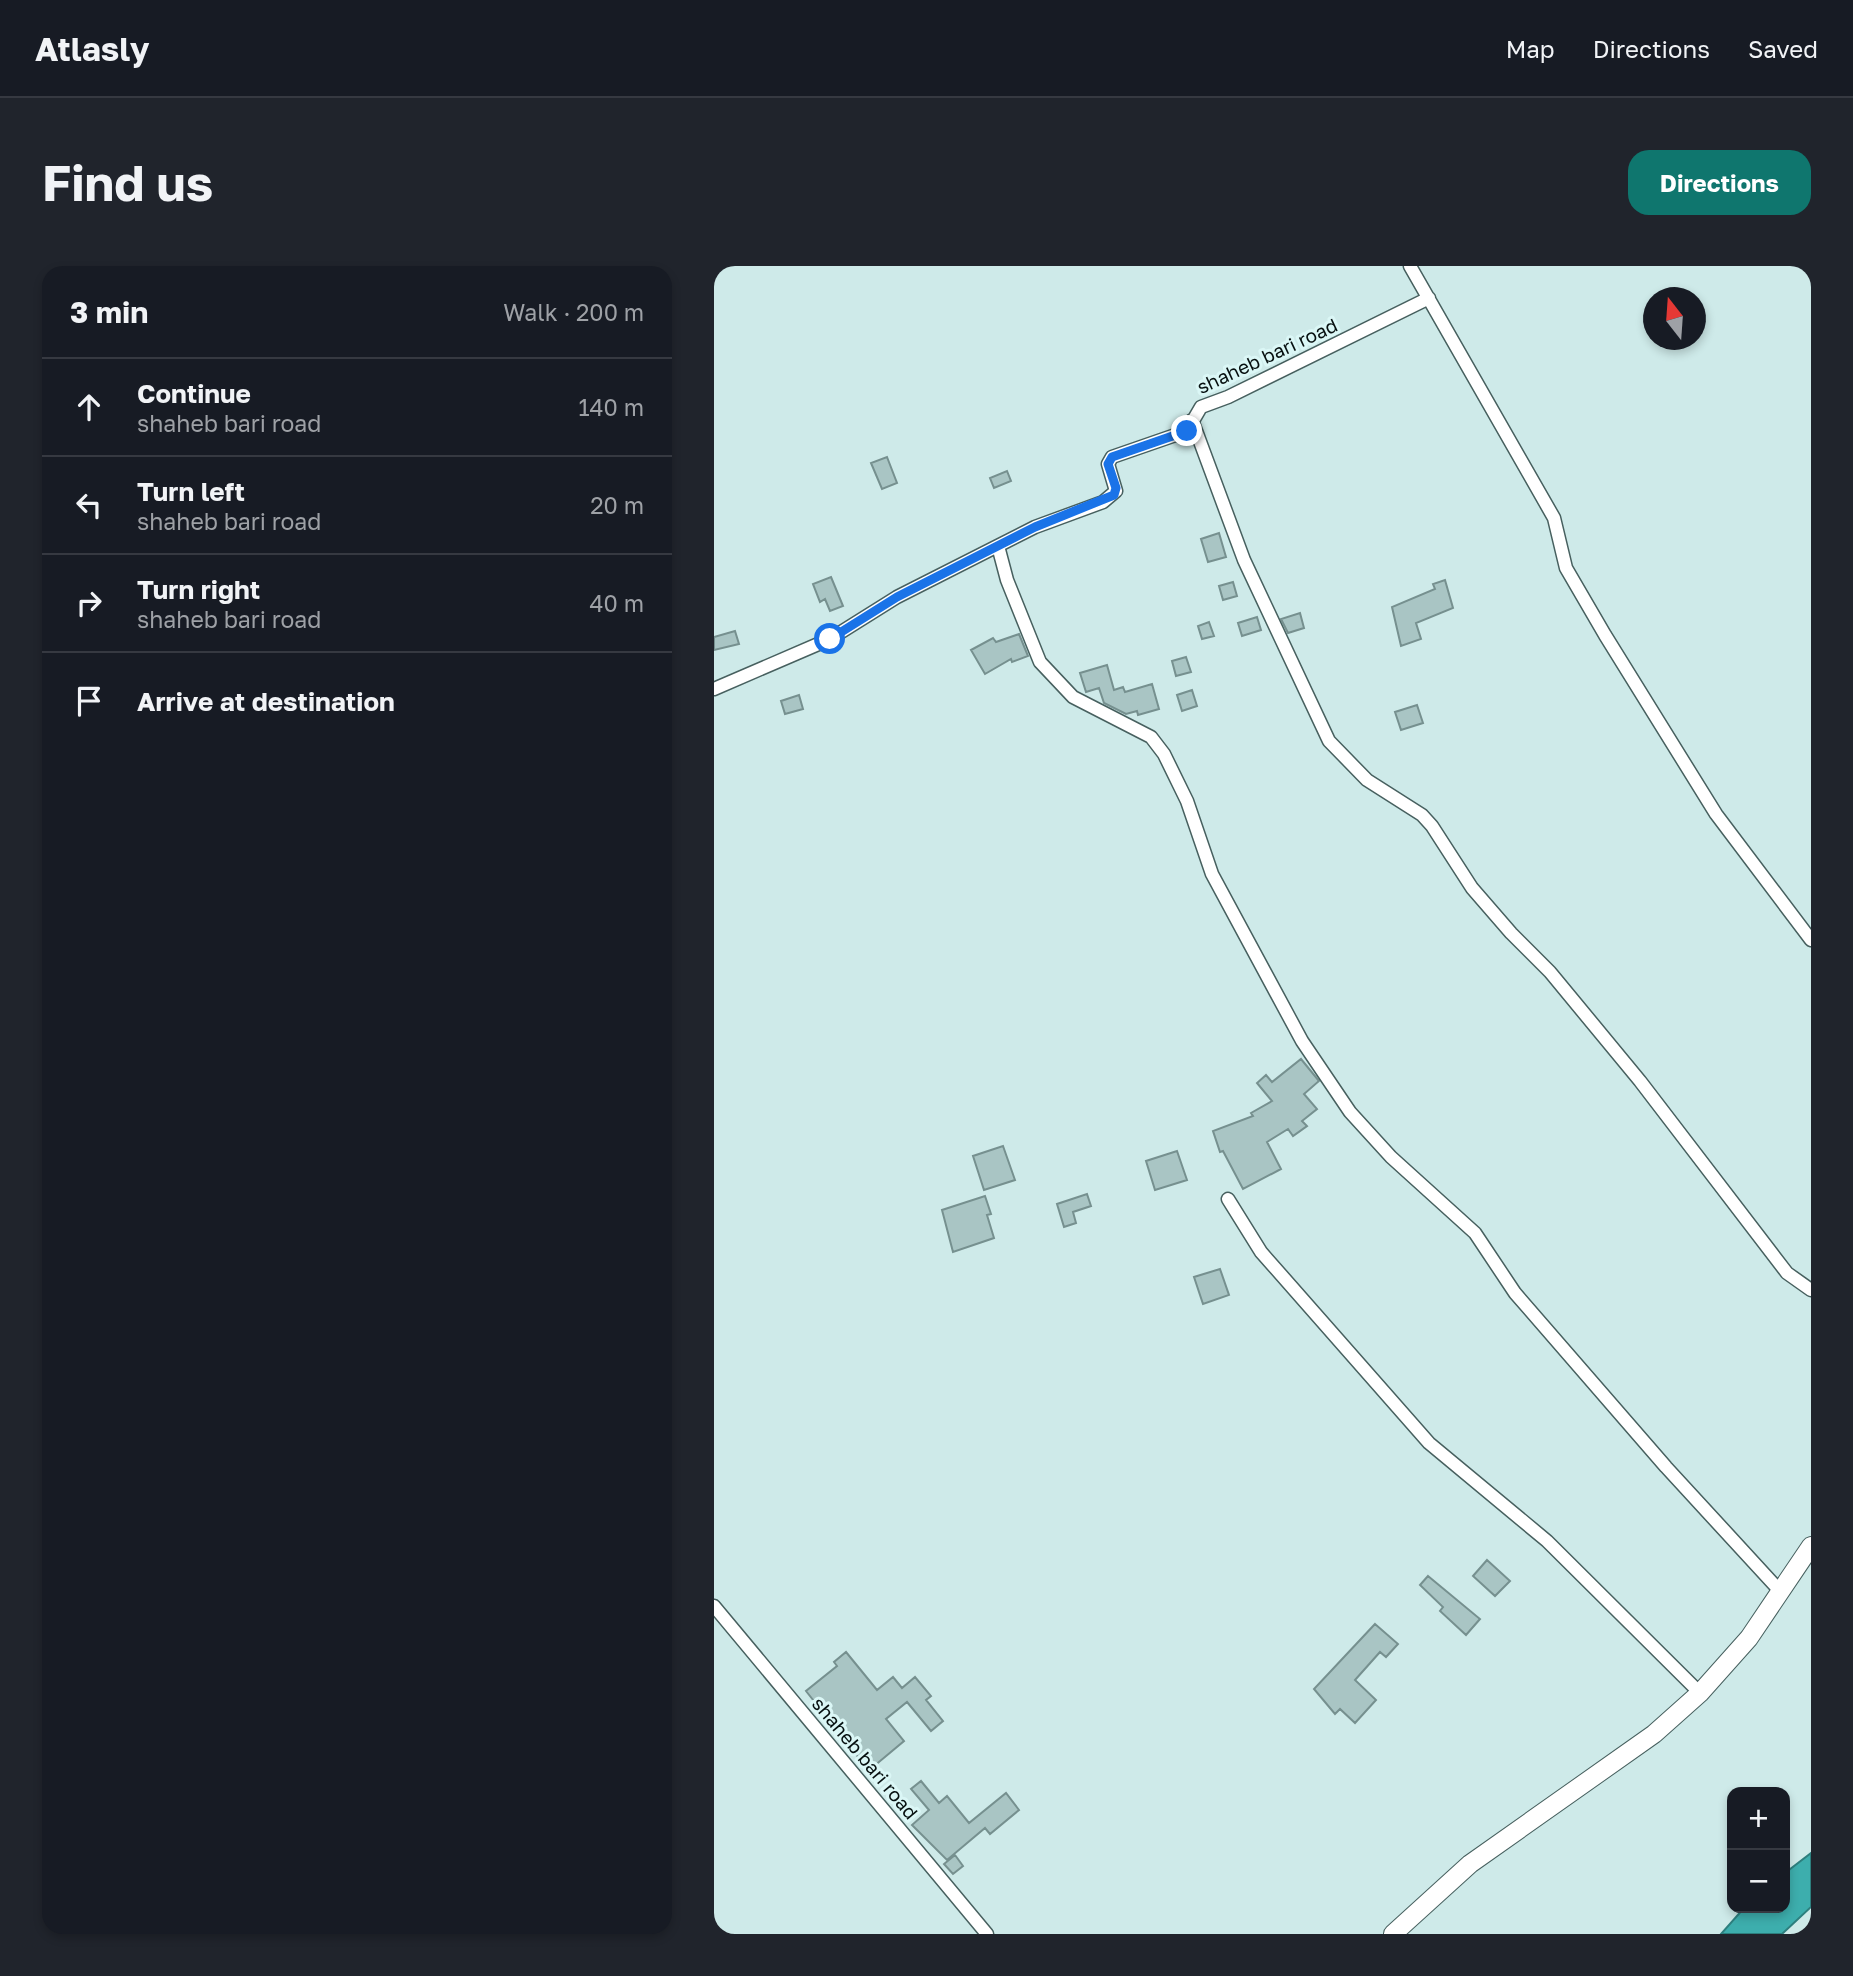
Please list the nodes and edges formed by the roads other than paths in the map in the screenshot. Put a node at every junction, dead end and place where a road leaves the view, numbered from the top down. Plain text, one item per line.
1 (1410, 266) edge
2 (1429, 298) junction
3 (1192, 420) junction
4 (999, 546) junction
5 (714, 689) edge
6 (1811, 940) edge
7 (1228, 1199) dead end
8 (1811, 1290) edge
9 (1811, 1546) edge
10 (1780, 1591) junction
11 (714, 1606) edge
12 (1700, 1693) junction
13 (987, 1934) edge
14 (1393, 1934) edge

1 - 2 street
2 - 3 street, shaheb bari road
2 - 6 street
3 - 4 street, shaheb bari road
3 - 8 street
4 - 5 street, shaheb bari road
4 - 10 street
7 - 12 street
9 - 10 street
10 - 12 street
11 - 13 street, shaheb bari road
12 - 14 street

